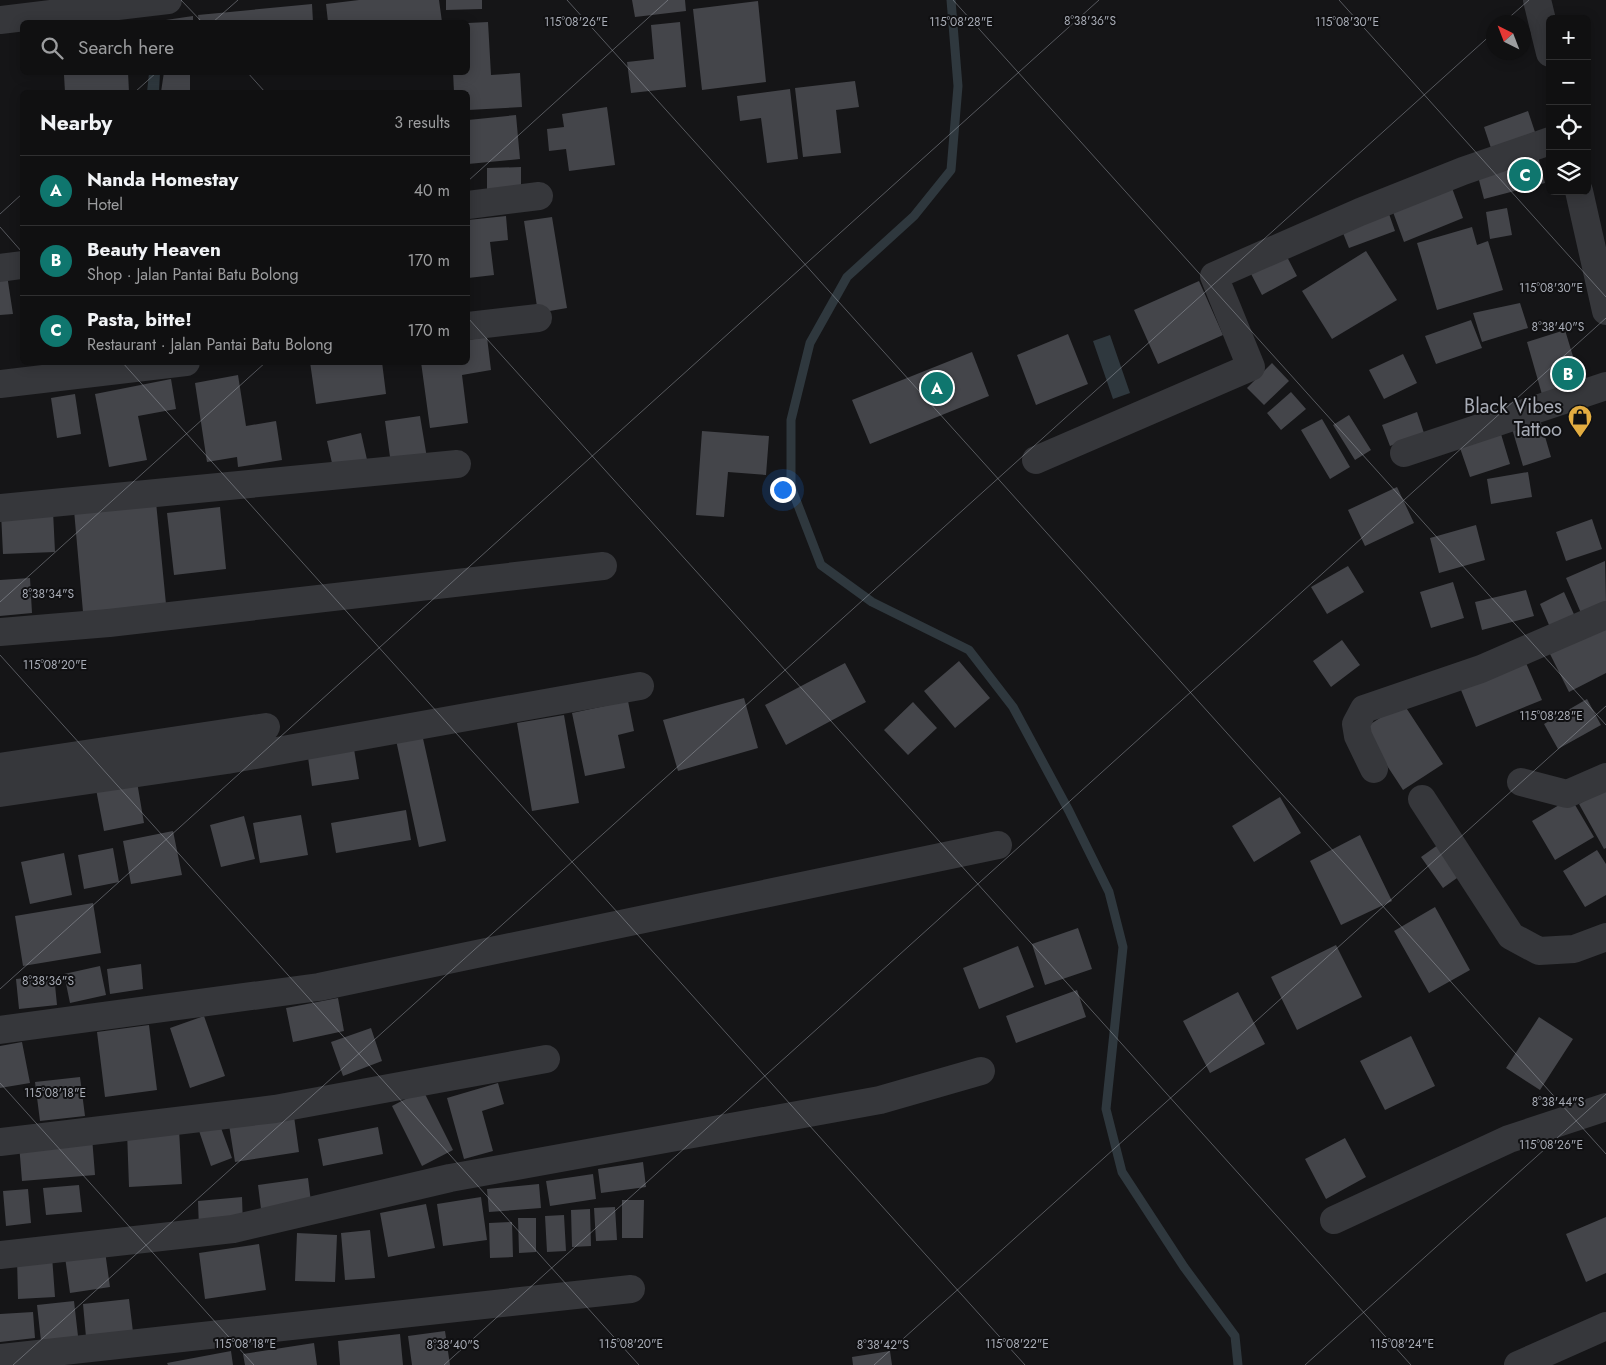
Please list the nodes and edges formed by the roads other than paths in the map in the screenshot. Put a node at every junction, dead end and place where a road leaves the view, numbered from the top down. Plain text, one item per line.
1 (168, 0) edge
2 (1537, 0) edge
3 (0, 20) edge
4 (1546, 37) edge
5 (1546, 142) edge
6 (1580, 195) edge
7 (539, 196) dead end
8 (470, 205) edge
9 (20, 265) edge
10 (0, 268) edge
11 (1606, 311) edge
12 (538, 318) dead end
13 (470, 326) edge
14 (161, 365) edge
15 (0, 384) edge
16 (1606, 386) edge
17 (1404, 453) dead end
18 (1036, 460) dead end
19 (457, 464) dead end
20 (0, 508) edge
21 (604, 566) dead end
22 (1606, 616) edge
23 (0, 632) edge
24 (640, 686) dead end
25 (266, 727) dead end
26 (0, 767) edge
27 (1374, 769) dead end
28 (1606, 777) edge
29 (1521, 782) dead end
30 (0, 793) edge
31 (1422, 799) dead end
32 (998, 845) dead end
33 (1606, 937) edge
34 (0, 1030) edge
35 (546, 1058) dead end
36 (981, 1071) dead end
37 (1606, 1107) edge
38 (0, 1142) edge
39 (1334, 1220) dead end
40 (0, 1255) edge
41 (631, 1289) dead end
42 (1606, 1326) edge
43 (0, 1358) edge
44 (1518, 1365) edge

1 - 3 street
2 - 4 street
5 - 18 street
6 - 11 street
7 - 8 street
9 - 10 street
12 - 13 street
14 - 15 street
16 - 17 street
19 - 20 street
21 - 23 street
22 - 27 street
24 - 30 street
25 - 26 street
28 - 29 street
31 - 33 street
32 - 34 street
35 - 38 street
36 - 40 street
37 - 39 street
41 - 43 street
42 - 44 street

